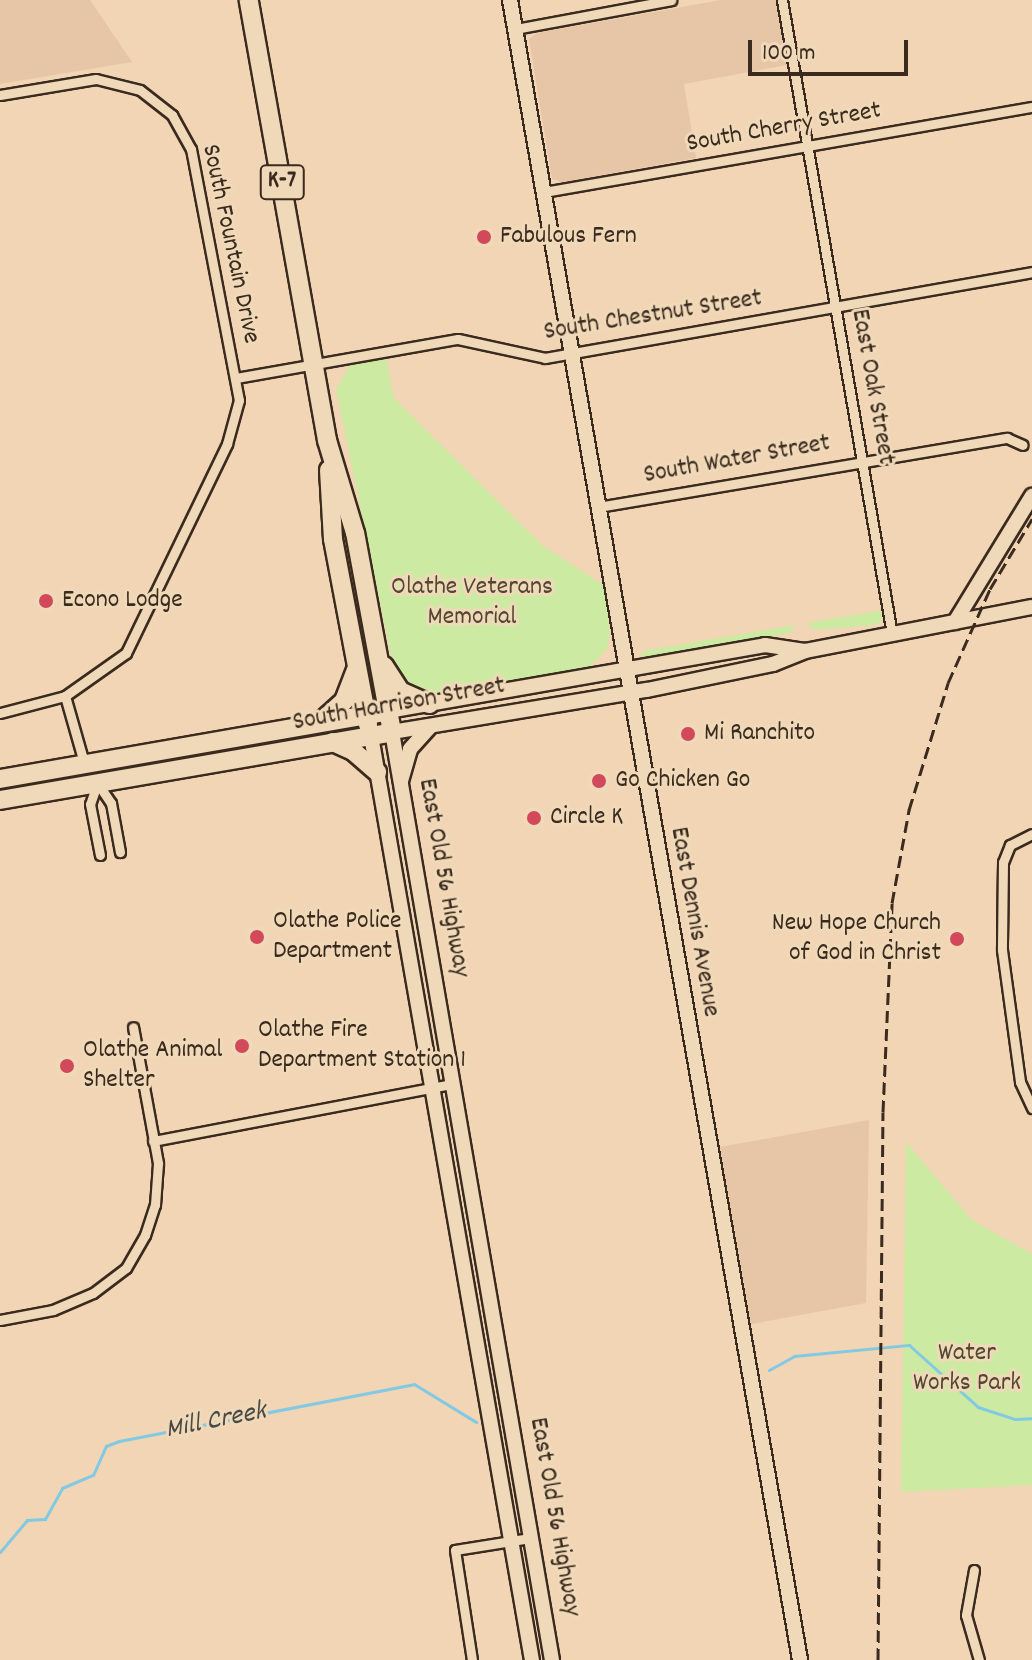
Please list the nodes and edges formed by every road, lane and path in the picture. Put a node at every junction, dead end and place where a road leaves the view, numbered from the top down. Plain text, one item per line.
1 (249, 0) edge
2 (510, 0) edge
3 (671, 0) edge
4 (782, 0) edge
5 (515, 29) junction
6 (0, 95) edge
7 (1032, 107) edge
8 (807, 147) junction
9 (544, 192) junction
10 (1032, 272) edge
11 (835, 307) junction
12 (571, 354) junction
13 (314, 363) junction
14 (236, 378) junction
15 (327, 440) junction
16 (1023, 445) dead end
17 (862, 461) junction
18 (1032, 496) edge
19 (598, 507) junction
20 (1032, 607) edge
21 (955, 622) junction
22 (892, 634) junction
23 (805, 651) junction
24 (377, 654) junction
25 (357, 667) junction
26 (626, 671) junction
27 (630, 693) junction
28 (65, 696) junction
29 (429, 704) junction
30 (388, 711) junction
31 (0, 713) edge
32 (366, 715) junction
33 (320, 723) junction
34 (432, 725) junction
35 (392, 732) junction
36 (371, 736) junction
37 (333, 742) junction
38 (84, 764) junction
39 (377, 772) junction
40 (0, 779) edge
41 (97, 784) junction
42 (401, 785) junction
43 (0, 800) edge
44 (1032, 834) edge
45 (120, 852) dead end
46 (100, 855) dead end
47 (133, 1027) dead end
48 (452, 1084) junction
49 (432, 1088) junction
50 (1032, 1108) edge
51 (153, 1141) junction
52 (0, 1320) edge
53 (530, 1538) junction
54 (511, 1541) junction
55 (974, 1570) dead end
56 (472, 1660) edge
57 (532, 1660) edge
58 (552, 1660) edge
59 (800, 1660) edge
60 (979, 1660) edge

1 - 13 highway, K-7
2 - 5 main road, East Dennis Avenue
3 - 5 street
4 - 8 street, East Oak Street
5 - 9 main road, East Dennis Avenue
6 - 14 street, South Fountain Drive
7 - 8 street, South Cherry Street
8 - 9 street, South Cherry Street
8 - 11 street, East Oak Street
9 - 12 main road, East Dennis Avenue
10 - 11 street, South Chestnut Street
11 - 12 street, South Chestnut Street
11 - 17 street, East Oak Street
12 - 13 street, South Chestnut Street
12 - 19 main road, East Dennis Avenue
13 - 14 street, South Chestnut Street
13 - 15 highway, East Old 56 Highway / K-7
14 - 28 street, South Fountain Drive
15 - 24 highway, East Old 56 Highway / K-7
15 - 25 highway, East Old 56 Highway / K-7
16 - 17 street, South Water Street
17 - 19 street, South Water Street
17 - 22 street, East Oak Street
18 - 21 main road
19 - 26 main road, East Dennis Avenue
20 - 21 main road, South Harrison Street
21 - 22 main road, South Harrison Street
22 - 23 main road, South Harrison Street
23 - 26 main road, South Harrison Street
23 - 27 main road, South Harrison Street
24 - 29 highway
24 - 30 highway, East Old 56 Highway / K-7
25 - 32 highway, East Old 56 Highway
25 - 33 highway
26 - 27 main road, East Dennis Avenue
26 - 29 main road, South Harrison Street
27 - 34 main road, South Harrison Street
27 - 59 main road, East Dennis Avenue
28 - 31 street
28 - 38 street
29 - 30 main road, South Harrison Street
30 - 32 highway, South Harrison Street
30 - 35 highway, East Old 56 Highway / K-7
32 - 33 highway, South Harrison Street
32 - 36 highway, East Old 56 Highway
33 - 38 highway, South Harrison Street
34 - 35 main road, South Harrison Street
34 - 42 main road
35 - 36 highway, South Harrison Street
35 - 42 main road, East Old 56 Highway
36 - 37 highway, South Harrison Street
36 - 39 main road, East Old 56 Highway
37 - 39 highway
37 - 41 highway, South Harrison Street
38 - 40 highway, South Harrison Street
38 - 41 street
39 - 49 main road, East Old 56 Highway
41 - 43 highway, South Harrison Street
41 - 45 street
41 - 46 street
42 - 48 main road, East Old 56 Highway
44 - 50 street
47 - 51 street
48 - 49 street
48 - 53 main road, East Old 56 Highway
49 - 51 street
49 - 54 main road, East Old 56 Highway
51 - 52 street
53 - 54 street
53 - 58 main road, East Old 56 Highway
54 - 56 street
54 - 57 main road, East Old 56 Highway
55 - 60 street

